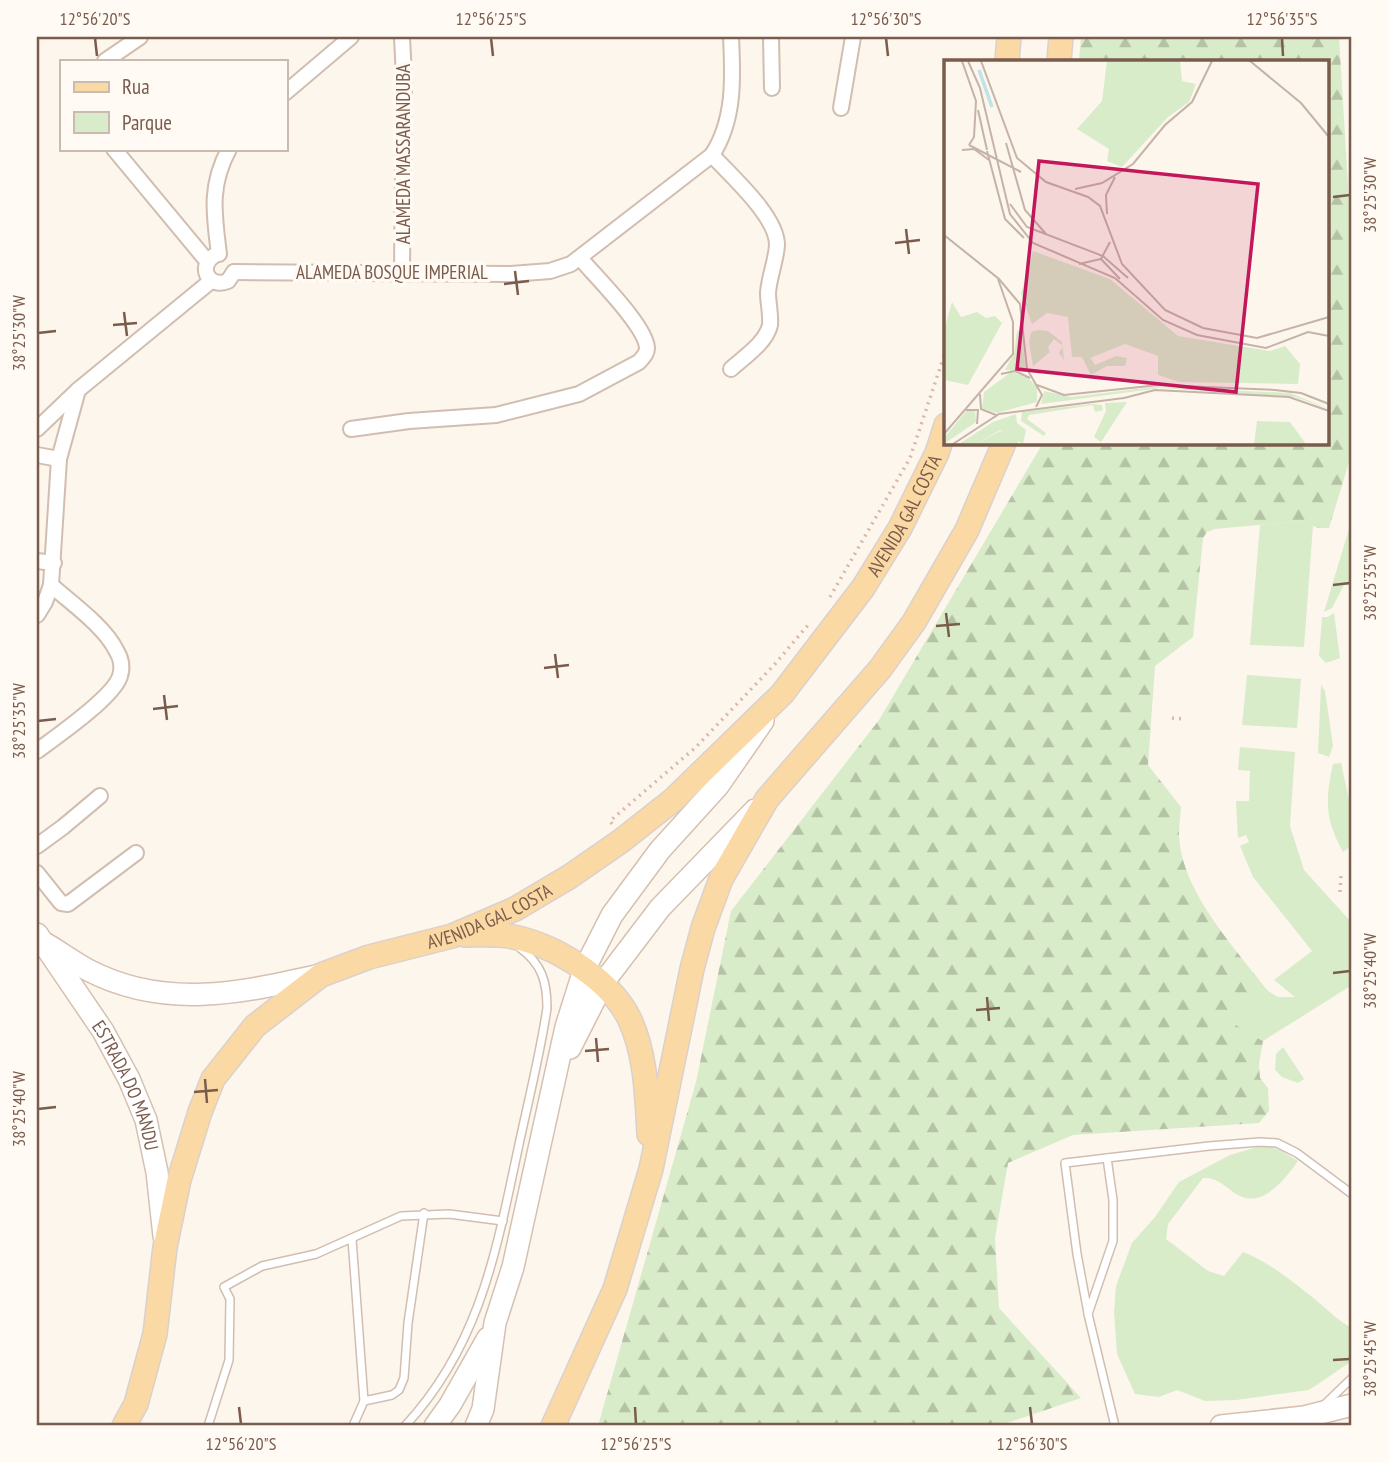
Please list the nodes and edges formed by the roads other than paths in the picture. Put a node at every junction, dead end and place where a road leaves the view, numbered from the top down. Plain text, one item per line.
1 (140, 37) edge
2 (351, 37) edge
3 (402, 37) edge
4 (730, 37) edge
5 (771, 37) edge
6 (853, 37) edge
7 (1009, 37) edge
8 (1061, 37) edge
9 (106, 60) edge
10 (1007, 60) edge
11 (1059, 60) edge
12 (772, 88) dead end
13 (287, 91) edge
14 (841, 108) dead end
15 (115, 150) edge
16 (228, 150) edge
17 (712, 155) junction
18 (213, 258) junction
19 (580, 258) junction
20 (234, 272) junction
21 (402, 272) junction
22 (211, 281) junction
23 (731, 369) dead end
24 (78, 390) junction
25 (37, 429) edge
26 (351, 429) dead end
27 (944, 431) edge
28 (1004, 444) edge
29 (37, 455) edge
30 (59, 459) junction
31 (37, 561) edge
32 (54, 563) junction
33 (51, 585) junction
34 (37, 615) edge
35 (782, 694) junction
36 (37, 751) edge
37 (100, 796) dead end
38 (766, 799) junction
39 (37, 846) edge
40 (136, 853) dead end
41 (37, 873) edge
42 (452, 936) junction
43 (497, 936) junction
44 (40, 938) edge
45 (584, 970) junction
46 (321, 975) junction
47 (603, 983) junction
48 (555, 1079) junction
49 (1107, 1158) junction
50 (651, 1169) junction
51 (1352, 1194) edge
52 (424, 1213) junction
53 (503, 1221) junction
54 (352, 1239) junction
55 (164, 1247) junction
56 (1088, 1314) junction
57 (495, 1324) junction
58 (1352, 1378) edge
59 (364, 1401) junction
60 (1352, 1405) edge
61 (1314, 1415) junction
62 (131, 1421) edge
63 (208, 1426) edge
64 (354, 1426) edge
65 (405, 1426) edge
66 (435, 1426) edge
67 (476, 1426) edge
68 (553, 1426) edge
69 (1115, 1426) edge
70 (1221, 1426) edge

1 - 9 street
2 - 13 street
3 - 21 street, ALAMEDA MASSARANDUBA
4 - 17 street, ALAMEDA BOSQUE IMPERIAL
5 - 12 street
6 - 14 street
7 - 10 main road
8 - 11 main road
15 - 18 street
16 - 18 street
17 - 19 street, ALAMEDA BOSQUE IMPERIAL
17 - 23 street
18 - 20 street
18 - 22 street
19 - 21 street, ALAMEDA BOSQUE IMPERIAL
19 - 26 street
20 - 21 street, ALAMEDA BOSQUE IMPERIAL
20 - 22 street, ALAMEDA BOSQUE IMPERIAL
22 - 24 street, ALAMEDA BOSQUE IMPERIAL
24 - 25 street, ALAMEDA BOSQUE IMPERIAL
24 - 30 street
27 - 35 main road, AVENIDA GAL COSTA
28 - 38 main road
29 - 30 street
30 - 32 street
31 - 32 street
32 - 33 street
33 - 34 street
33 - 36 street
35 - 42 main road, AVENIDA GAL COSTA
35 - 45 main road
37 - 39 street
38 - 47 main road
38 - 50 main road
40 - 41 street
42 - 43 main road
42 - 46 main road, AVENIDA GAL COSTA
43 - 45 main road
43 - 53 lane
44 - 46 main road, ESTRADA DO MANDU
44 - 55 main road, ESTRADA DO MANDU
45 - 47 main road
45 - 48 main road
46 - 55 main road, AVENIDA GAL COSTA
47 - 48 main road
47 - 50 main road
48 - 57 main road
49 - 51 lane
49 - 56 lane
49 - 56 lane
50 - 68 main road
52 - 53 lane
52 - 54 lane
52 - 59 lane
53 - 65 lane
54 - 59 lane
54 - 63 lane
55 - 62 main road, AVENIDA GAL COSTA
56 - 69 lane
57 - 66 main road
57 - 67 main road
58 - 61 lane
59 - 64 lane
60 - 61 main road
61 - 70 main road

